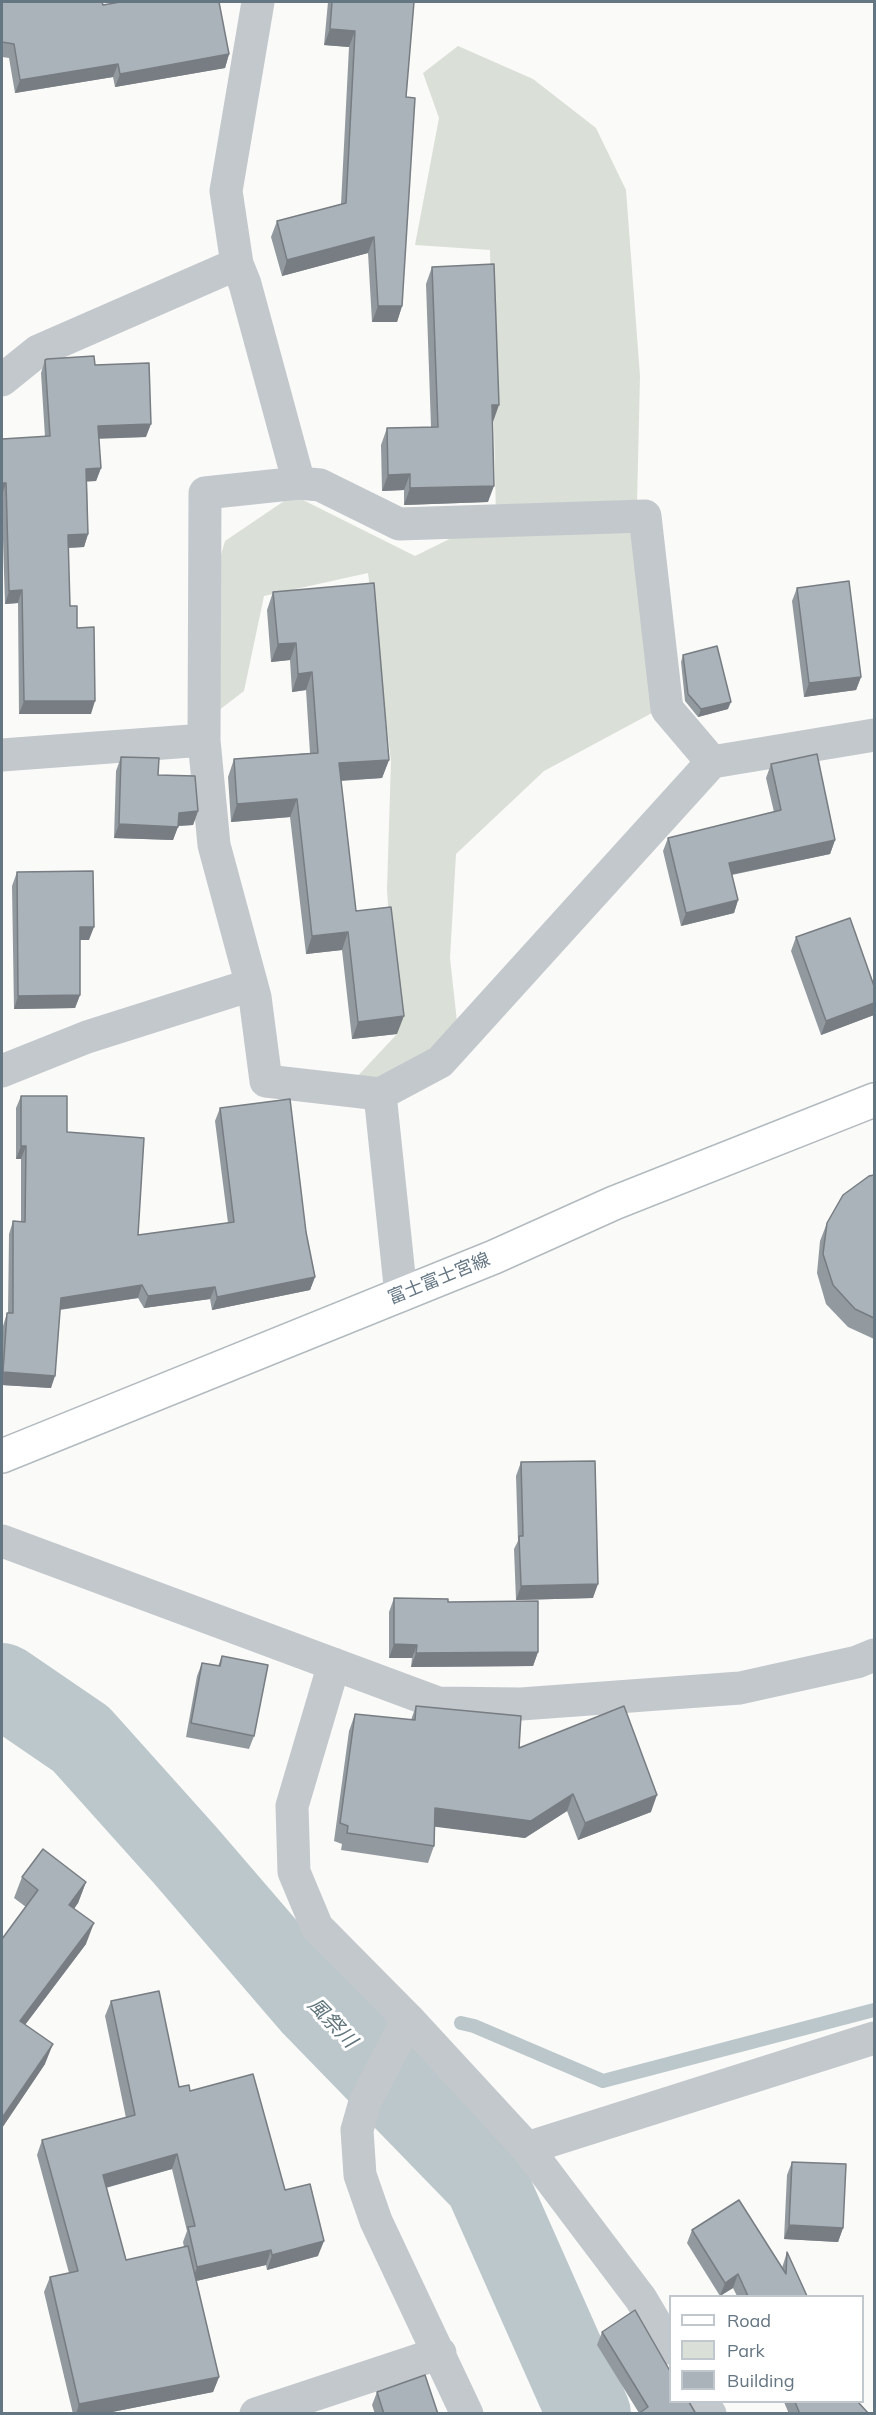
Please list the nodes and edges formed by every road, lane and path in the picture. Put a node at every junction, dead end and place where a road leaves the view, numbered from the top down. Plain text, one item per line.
1 (258, 2) edge
2 (237, 264) junction
3 (2, 380) edge
4 (299, 483) junction
5 (874, 735) edge
6 (204, 740) junction
7 (2, 755) edge
8 (712, 762) junction
9 (252, 985) junction
10 (2, 1071) edge
11 (380, 1094) junction
12 (874, 1100) edge
13 (401, 1295) junction
14 (2, 1456) edge
15 (2, 1542) edge
16 (874, 1655) edge
17 (334, 1664) junction
18 (404, 2023) junction
19 (874, 2038) edge
20 (527, 2148) junction
21 (669, 2346) edge
22 (440, 2353) junction
23 (256, 2414) edge
24 (467, 2414) edge

1 - 2 street
2 - 3 street
2 - 4 street
4 - 6 street
4 - 8 street
5 - 8 street
6 - 7 street
6 - 9 street
8 - 11 street
9 - 10 street
9 - 11 street
11 - 13 street
12 - 13 main road, 富士富士宮線
13 - 14 main road, 富士富士宮線
15 - 17 street
16 - 17 street
17 - 18 street
18 - 20 street
18 - 22 street
19 - 20 street
20 - 21 street
22 - 23 street
22 - 24 street

